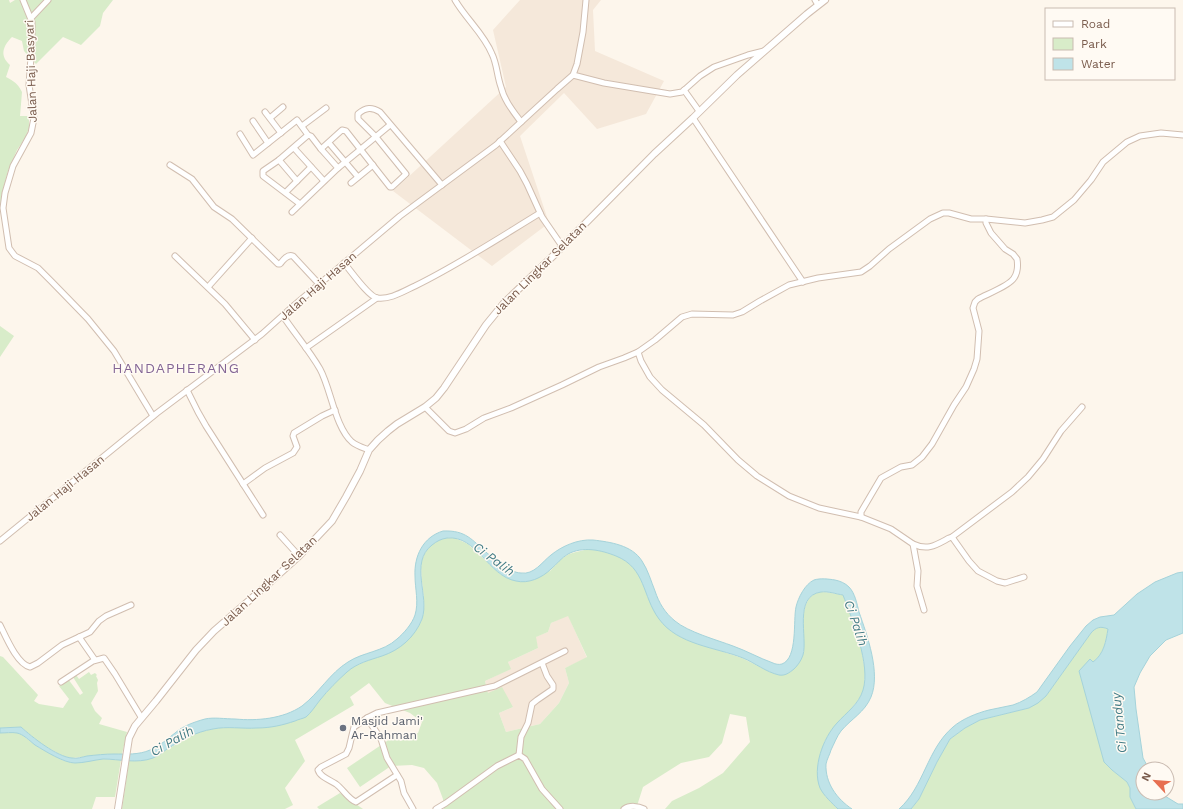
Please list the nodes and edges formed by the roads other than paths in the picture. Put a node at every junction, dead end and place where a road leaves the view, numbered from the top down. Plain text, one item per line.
1 (23, 0) edge
2 (48, 0) edge
3 (455, 0) edge
4 (586, 0) edge
5 (824, 0) edge
6 (816, 3) edge
7 (31, 18) junction
8 (765, 51) junction
9 (573, 75) junction
10 (684, 90) junction
11 (283, 107) dead end
12 (326, 108) dead end
13 (699, 111) junction
14 (265, 112) dead end
15 (270, 118) junction
16 (693, 118) junction
17 (253, 121) dead end
18 (521, 122) junction
19 (390, 125) junction
20 (302, 126) junction
21 (281, 133) junction
22 (240, 134) dead end
23 (308, 135) junction
24 (1183, 135) edge
25 (376, 137) junction
26 (500, 141) junction
27 (268, 143) junction
28 (329, 143) junction
29 (294, 148) junction
30 (321, 149) junction
31 (361, 150) junction
32 (279, 160) junction
33 (345, 162) junction
34 (170, 165) dead end
35 (373, 165) junction
36 (311, 167) junction
37 (338, 168) junction
38 (358, 177) junction
39 (297, 180) junction
40 (324, 181) junction
41 (351, 183) dead end
42 (442, 185) junction
43 (286, 192) junction
44 (300, 204) junction
45 (292, 212) dead end
46 (540, 213) junction
47 (5, 218) junction
48 (986, 219) junction
49 (0, 222) edge
50 (252, 238) junction
51 (562, 246) junction
52 (175, 256) dead end
53 (344, 263) junction
54 (803, 282) junction
55 (319, 284) junction
56 (208, 287) junction
57 (378, 298) junction
58 (283, 316) junction
59 (255, 340) junction
60 (306, 348) junction
61 (638, 352) junction
62 (188, 390) junction
63 (425, 407) junction
64 (1082, 407) dead end
65 (335, 410) junction
66 (153, 416) junction
67 (369, 450) junction
68 (243, 484) junction
69 (264, 515) dead end
70 (861, 517) junction
71 (280, 535) dead end
72 (952, 537) junction
73 (0, 541) edge
74 (913, 544) junction
75 (299, 556) junction
76 (1024, 577) dead end
77 (131, 604) dead end
78 (924, 610) dead end
79 (0, 625) edge
80 (78, 637) junction
81 (565, 651) dead end
82 (95, 660) junction
83 (542, 663) junction
84 (61, 682) dead end
85 (141, 717) junction
86 (367, 718) junction
87 (520, 755) junction
88 (397, 775) junction
89 (118, 809) edge
90 (412, 809) edge
91 (436, 809) edge
92 (560, 809) edge
93 (624, 809) edge
94 (644, 809) edge

1 - 7 street, Jalan Haji Basyari
2 - 7 street
3 - 18 street
4 - 9 street
5 - 6 street, Jalan Lingkar Selatan
6 - 8 street, Jalan Lingkar Selatan
7 - 47 street, Jalan Haji Basyari
8 - 10 street
8 - 13 street, Jalan Lingkar Selatan
9 - 10 street
9 - 18 street, Jalan Haji Hasan
10 - 13 street
11 - 15 street
12 - 20 street
13 - 16 street, Jalan Lingkar Selatan
14 - 15 street
15 - 21 street
16 - 51 street, Jalan Lingkar Selatan
16 - 54 street
17 - 27 street
18 - 26 street, Jalan Haji Hasan
19 - 25 street
19 - 25 street
19 - 42 street
20 - 21 street
20 - 23 street
21 - 27 street
22 - 27 street
23 - 29 street
23 - 30 street
24 - 48 street
25 - 31 street
25 - 35 street
26 - 42 street, Jalan Haji Hasan
26 - 46 street
28 - 30 street
28 - 31 street
28 - 33 street
29 - 32 street
29 - 36 street
30 - 37 street
31 - 33 street
31 - 35 street
32 - 39 street
32 - 43 street
33 - 37 street
33 - 38 street
34 - 50 street
35 - 38 street
36 - 39 street
36 - 40 street
37 - 40 street
38 - 41 street
39 - 43 street
40 - 44 street
42 - 53 street, Jalan Haji Hasan
43 - 44 street
44 - 45 street
46 - 51 street
46 - 57 street
47 - 49 street
47 - 66 street, Jalan Haji Basyari
48 - 54 street
48 - 70 street
50 - 55 street
50 - 56 street
51 - 63 street, Jalan Lingkar Selatan
52 - 56 street
53 - 55 street, Jalan Haji Hasan
53 - 57 street
54 - 61 street
55 - 58 street, Jalan Haji Hasan
56 - 59 street
57 - 60 street
58 - 59 street, Jalan Haji Hasan
58 - 60 street
59 - 62 street, Jalan Haji Hasan
60 - 65 street
61 - 63 street
61 - 70 street
62 - 66 street, Jalan Haji Hasan
62 - 68 street
63 - 67 street, Jalan Lingkar Selatan
64 - 72 street
65 - 67 street
65 - 68 street
66 - 73 street, Jalan Haji Hasan
67 - 75 street, Jalan Lingkar Selatan
68 - 69 street
70 - 74 street
71 - 75 street
72 - 74 street
72 - 76 street
74 - 78 street
75 - 85 street, Jalan Lingkar Selatan
77 - 80 street
79 - 80 street
80 - 82 street
81 - 83 street
82 - 84 street
82 - 85 street
83 - 86 street
83 - 87 street
85 - 89 street, Jalan Lingkar Selatan
86 - 88 street
86 - 88 street
87 - 91 street
87 - 92 street
88 - 90 street
93 - 94 street

